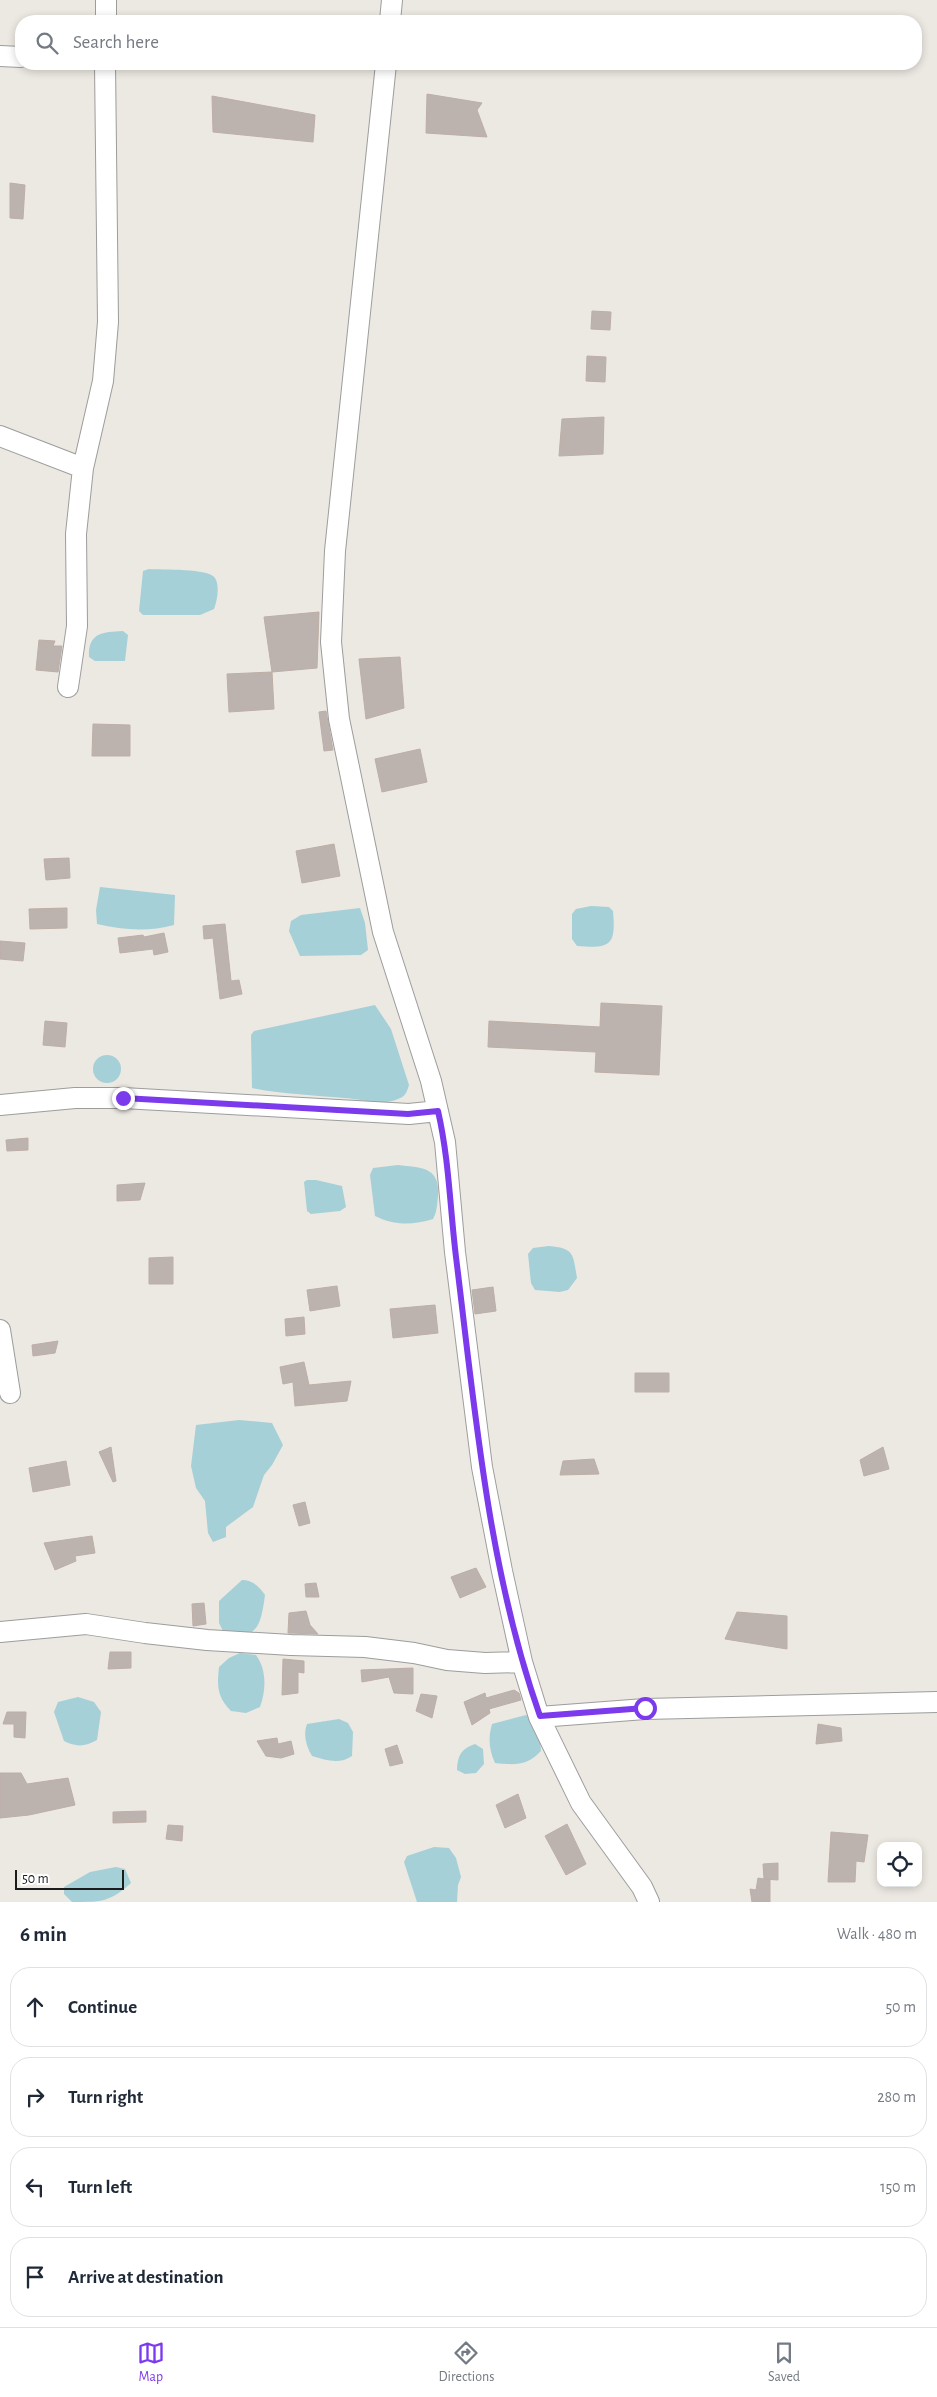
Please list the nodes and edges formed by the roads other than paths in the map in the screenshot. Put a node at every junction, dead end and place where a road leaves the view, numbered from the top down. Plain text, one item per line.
1 (106, 0) edge
2 (392, 0) edge
3 (106, 15) edge
4 (391, 15) edge
5 (0, 56) edge
6 (15, 57) edge
7 (105, 70) edge
8 (385, 70) edge
9 (0, 436) edge
10 (83, 468) junction
11 (68, 687) dead end
12 (0, 1105) edge
13 (438, 1111) junction
14 (0, 1330) edge
15 (10, 1392) dead end
16 (0, 1632) edge
17 (522, 1662) junction
18 (937, 1702) edge
19 (540, 1716) junction
20 (649, 1902) edge

1 - 3 street
2 - 4 street
5 - 6 street
7 - 10 street
8 - 13 street
9 - 10 street
10 - 11 street
12 - 13 street
13 - 17 street
14 - 15 street
16 - 17 street
17 - 19 street
18 - 19 street
19 - 20 street

